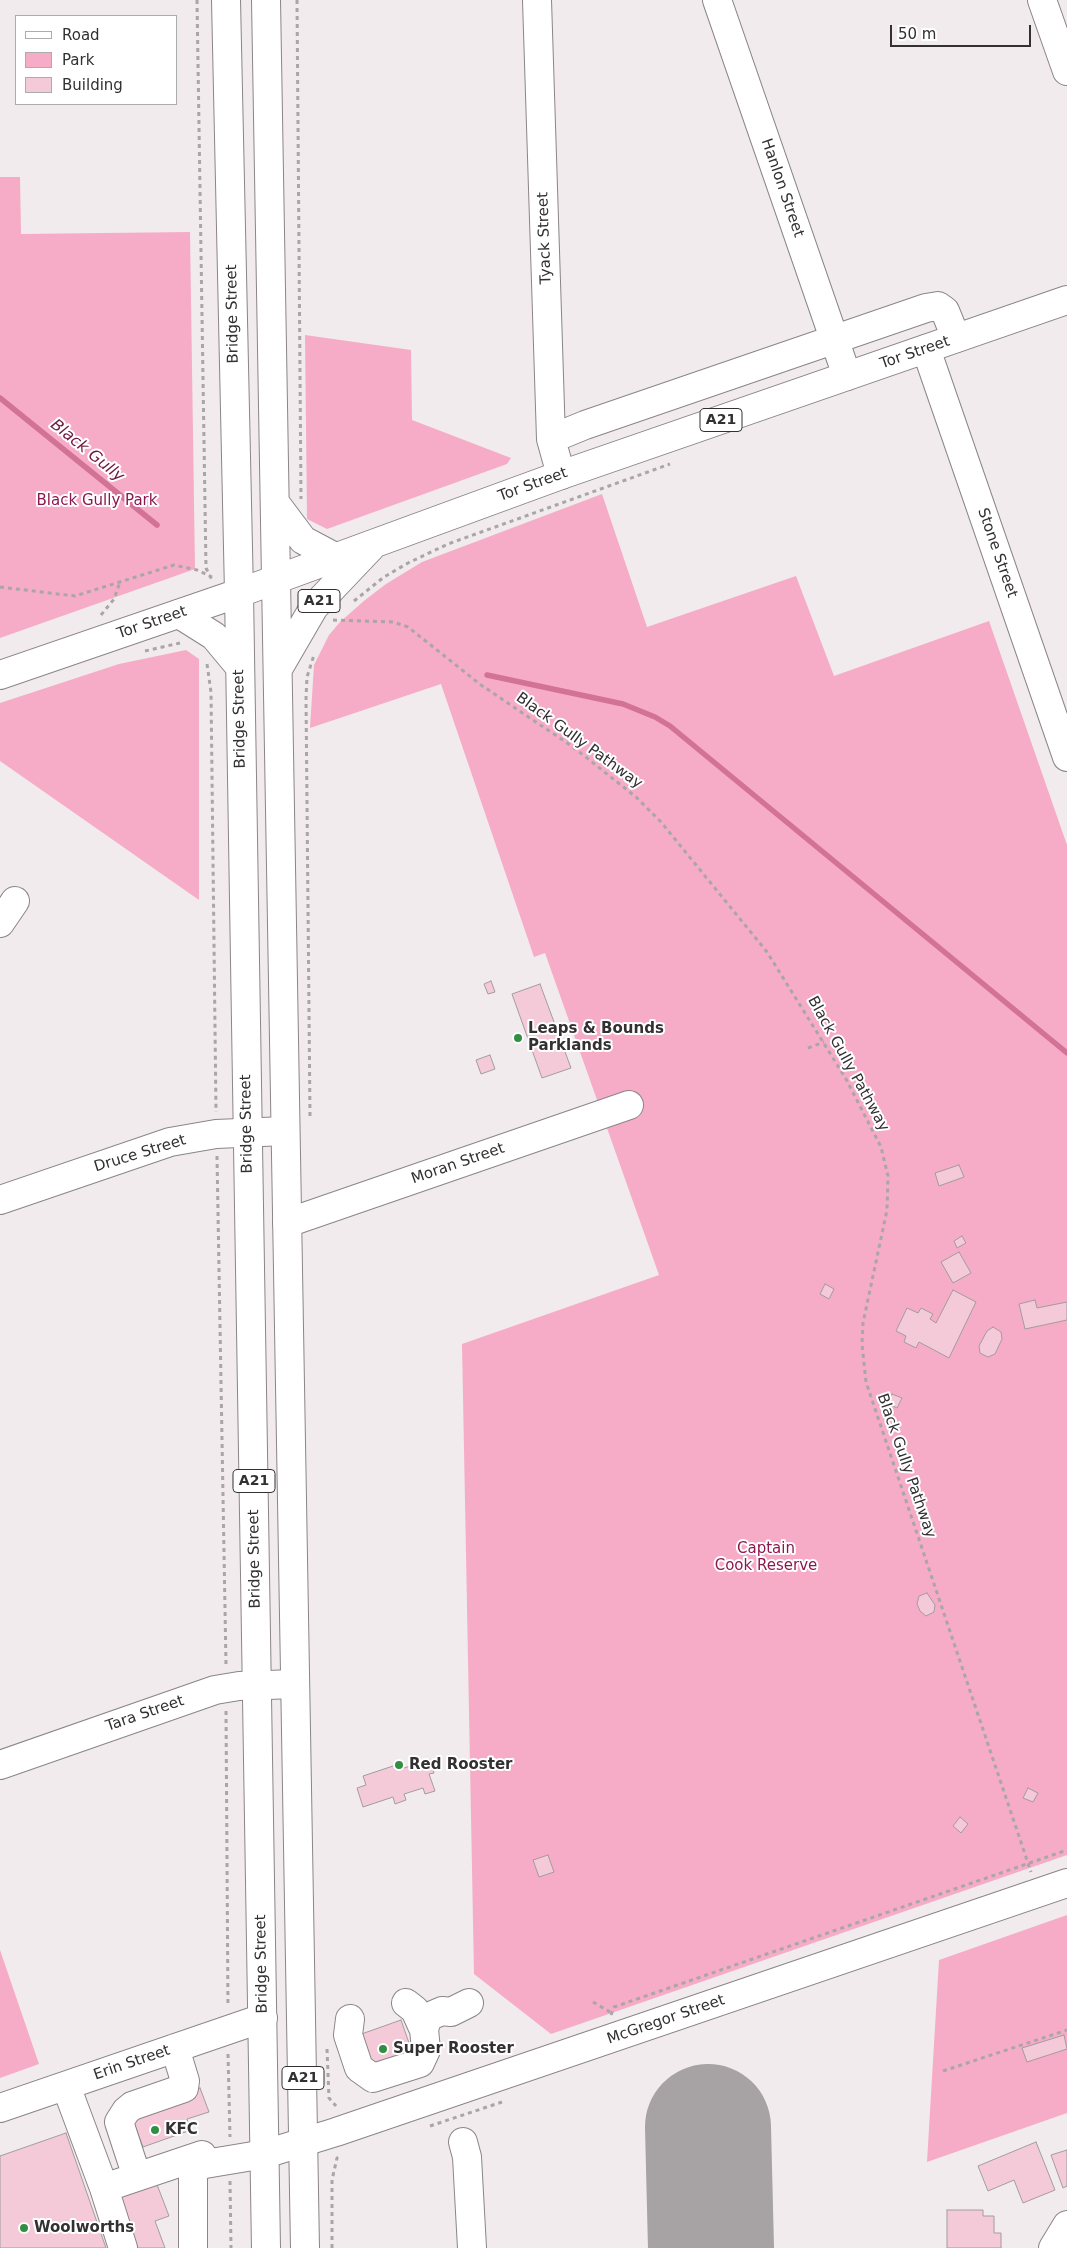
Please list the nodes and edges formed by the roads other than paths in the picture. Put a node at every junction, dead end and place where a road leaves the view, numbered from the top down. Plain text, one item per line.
1 (226, 0) edge
2 (266, 0) edge
3 (537, 0) edge
4 (718, 0) edge
5 (1042, 0) edge
6 (1067, 72) edge
7 (1067, 300) edge
8 (834, 338) junction
9 (956, 338) junction
10 (926, 349) junction
11 (846, 376) junction
12 (551, 439) junction
13 (561, 475) junction
14 (288, 504) junction
15 (376, 543) junction
16 (335, 557) junction
17 (276, 579) junction
18 (239, 593) junction
19 (179, 614) junction
20 (239, 666) junction
21 (278, 670) junction
22 (0, 675) edge
23 (1067, 757) edge
24 (15, 901) dead end
25 (0, 923) edge
26 (629, 1105) dead end
27 (298, 1128) junction
28 (246, 1132) junction
29 (0, 1200) edge
30 (287, 1223) junction
31 (258, 1684) junction
32 (295, 1684) junction
33 (0, 1765) edge
34 (1067, 1883) edge
35 (469, 2003) dead end
36 (406, 2004) dead end
37 (263, 2018) junction
38 (350, 2019) dead end
39 (424, 2030) junction
40 (175, 2048) junction
41 (66, 2086) junction
42 (0, 2108) edge
43 (304, 2142) junction
44 (265, 2154) junction
45 (192, 2162) junction
46 (137, 2177) junction
47 (104, 2188) junction
48 (1067, 2226) edge
49 (117, 2248) edge
50 (123, 2248) edge
51 (193, 2248) edge
52 (266, 2248) edge
53 (306, 2248) edge
54 (463, 2248) edge
55 (472, 2248) edge
56 (1053, 2248) edge

1 - 18 main road, Bridge Street
2 - 14 main road
3 - 12 main road, Tyack Street
4 - 8 main road, Hanlon Street
5 - 6 main road
7 - 9 main road, Tor Street / A21
8 - 9 main road
8 - 11 main road, Hanlon Street
8 - 12 main road
9 - 10 main road, Tor Street / A21
10 - 11 main road, Tor Street / A21
10 - 23 main road, Stone Street
11 - 13 main road, Tor Street / A21
12 - 13 main road, Tyack Street
13 - 15 main road, Tor Street / A21
14 - 16 main road
14 - 17 main road
15 - 16 main road, Tor Street / A21
15 - 21 main road, A21
16 - 17 main road, Tor Street / A21
17 - 18 main road, Tor Street / A21
17 - 21 main road
18 - 19 main road, Tor Street
18 - 20 main road, Bridge Street / A21
19 - 20 main road
19 - 22 main road, Tor Street
20 - 28 main road, Bridge Street / A21
21 - 27 main road, A21
24 - 25 main road
26 - 30 main road, Moran Street
27 - 28 main road, Druce Street
27 - 30 main road, A21
28 - 29 main road, Druce Street
28 - 31 main road, Bridge Street / A21
30 - 32 main road, A21
31 - 32 main road, Tara Street
31 - 33 main road, Tara Street
31 - 37 main road, Bridge Street / A21
32 - 43 main road, A21
34 - 43 main road, McGregor Street
35 - 39 main road
36 - 39 main road
37 - 40 main road, Erin Street
37 - 44 main road, Bridge Street / A21
38 - 39 main road
40 - 41 main road, Erin Street
40 - 46 main road
41 - 42 main road, Erin Street
41 - 47 main road
43 - 44 main road, McGregor Street
43 - 53 main road, A21
44 - 45 main road, McGregor Street
44 - 52 main road, Bridge Street / A21
45 - 46 main road, McGregor Street
45 - 51 main road
46 - 47 main road, McGregor Street
47 - 49 main road
47 - 50 main road
48 - 56 main road
54 - 55 main road

